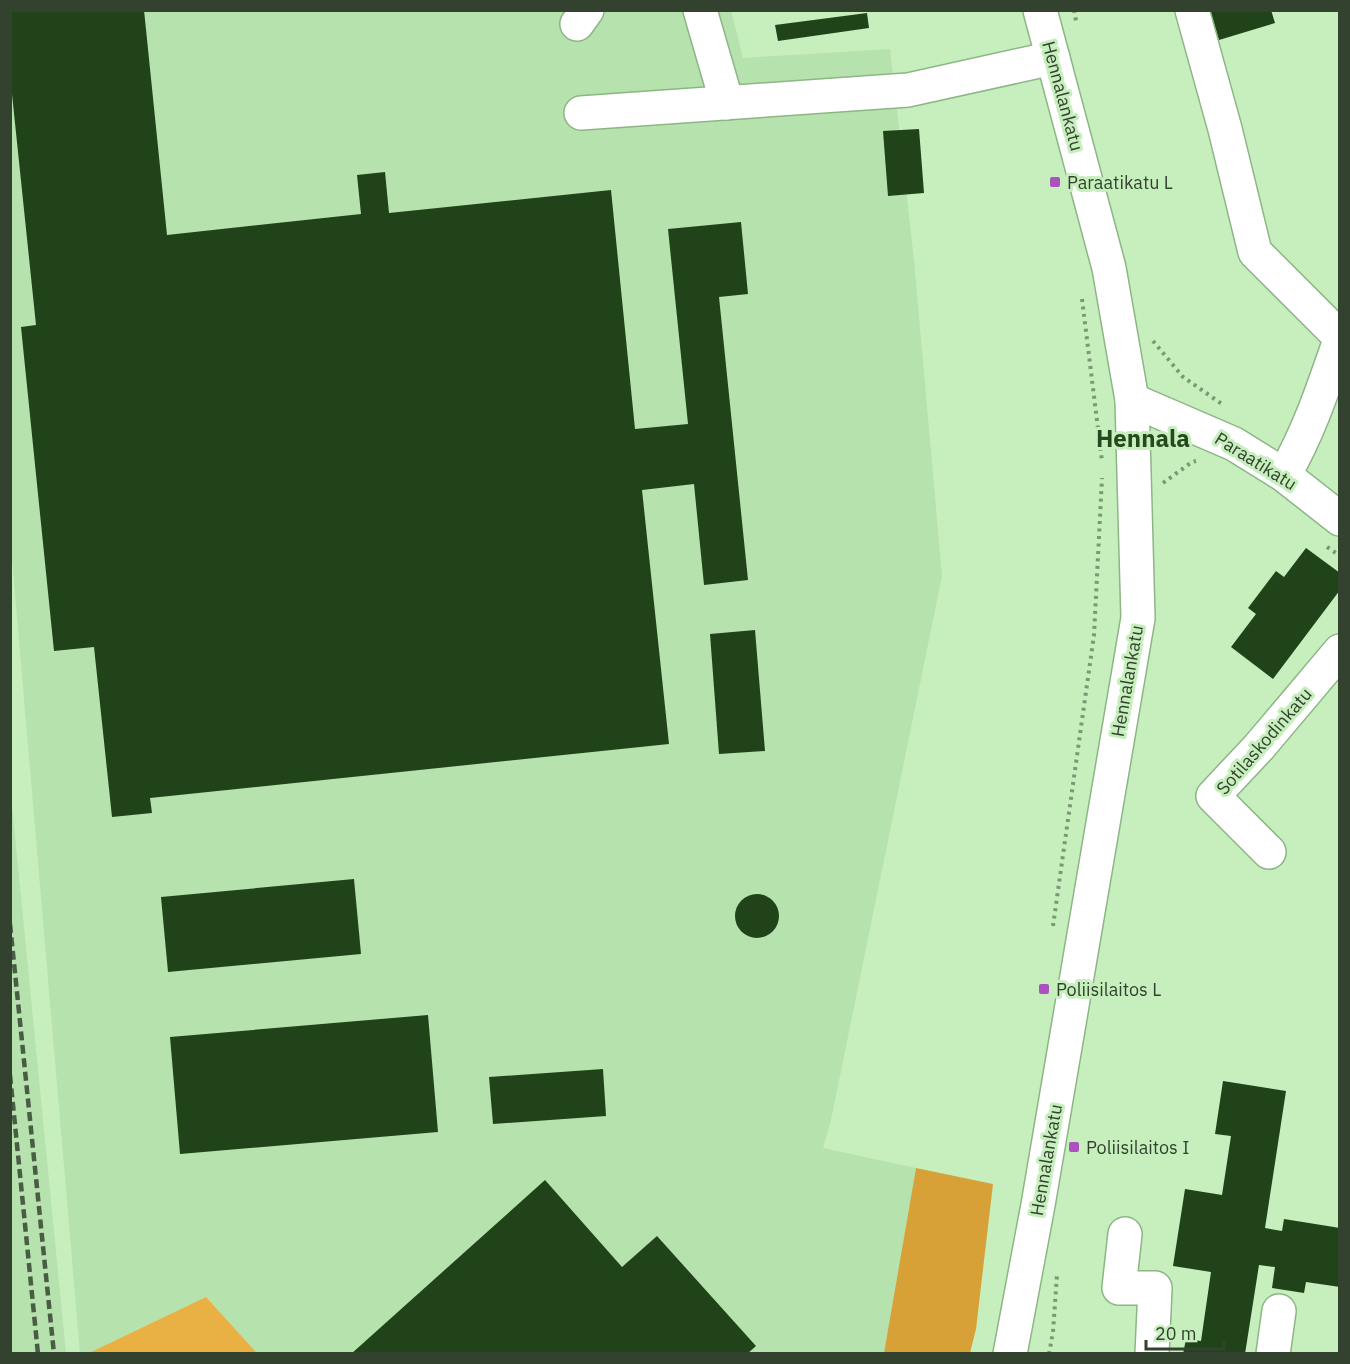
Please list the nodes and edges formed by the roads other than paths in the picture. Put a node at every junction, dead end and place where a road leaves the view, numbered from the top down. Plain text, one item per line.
1 (700, 10) edge
2 (1040, 10) edge
3 (1192, 10) edge
4 (1053, 58) junction
5 (727, 103) junction
6 (581, 113) dead end
7 (1340, 338) edge
8 (1132, 400) junction
9 (1284, 475) junction
10 (1330, 531) edge
11 (1340, 651) edge
12 (1269, 852) dead end
13 (1125, 1234) dead end
14 (1279, 1311) dead end
15 (1010, 1353) edge
16 (1152, 1353) edge
17 (1273, 1353) edge

1 - 5 street
2 - 4 street, Hennalankatu
3 - 7 street
4 - 5 street
4 - 8 street, Hennalankatu
5 - 6 street
7 - 9 street
8 - 9 street, Paraatikatu
8 - 15 street, Hennalankatu
9 - 10 street, Paraatikatu
11 - 12 street, Sotilaskodinkatu
13 - 16 street
14 - 17 street

